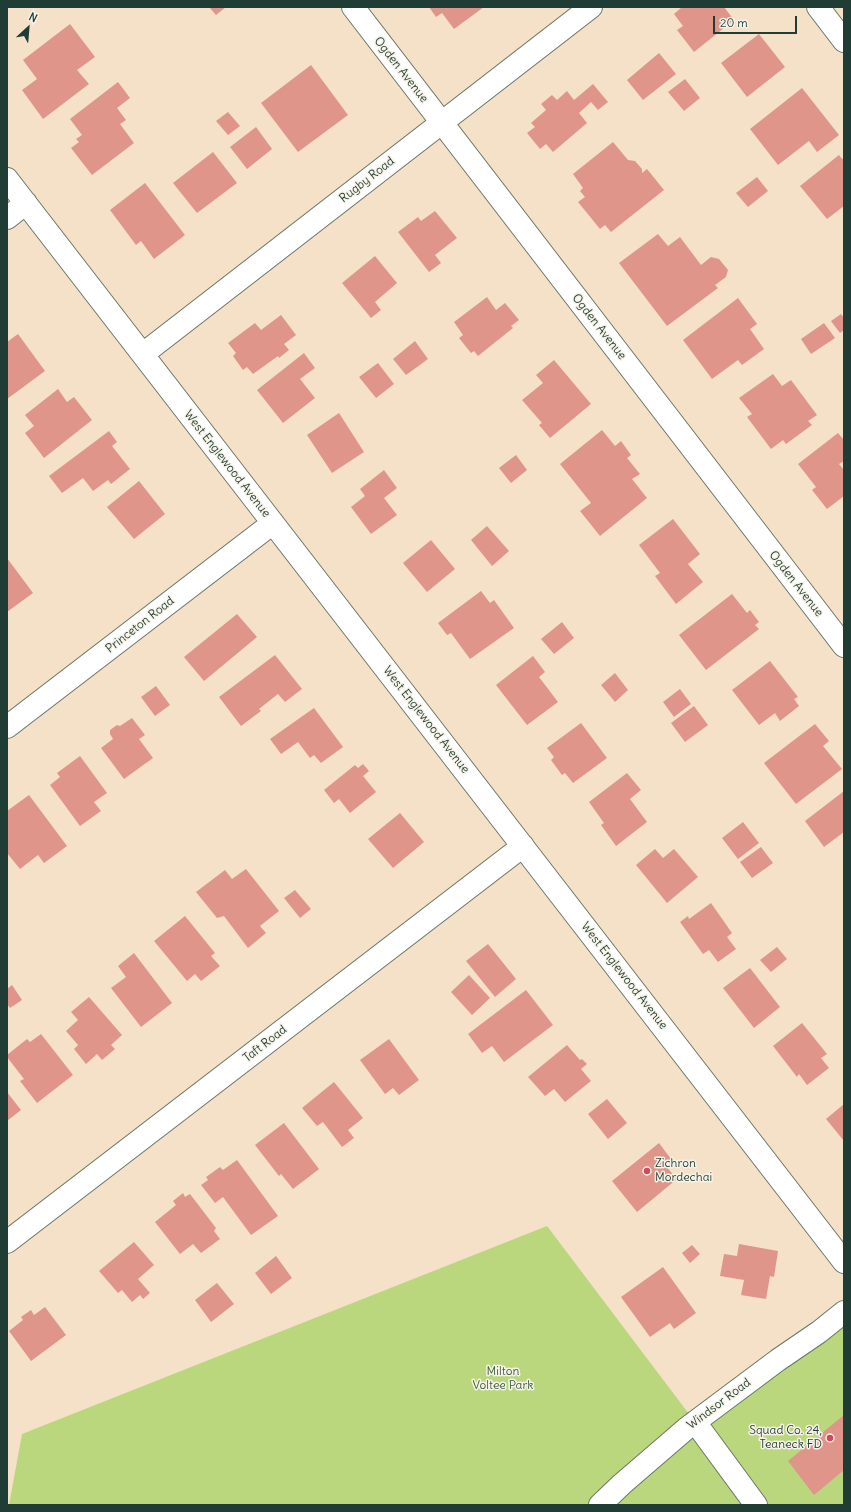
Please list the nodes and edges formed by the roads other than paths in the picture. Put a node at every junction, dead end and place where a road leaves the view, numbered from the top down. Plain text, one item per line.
1 (353, 7) edge
2 (591, 7) edge
3 (818, 7) edge
4 (844, 41) edge
5 (442, 122) junction
6 (7, 179) edge
7 (26, 203) junction
8 (7, 218) edge
9 (142, 354) junction
10 (273, 523) junction
11 (844, 646) edge
12 (7, 727) edge
13 (523, 846) junction
14 (7, 1242) edge
15 (844, 1262) edge
16 (844, 1312) edge
17 (695, 1422) junction
18 (600, 1505) edge
19 (756, 1505) edge

1 - 5 street, Ogden Avenue
2 - 5 street, Rugby Road
3 - 4 street
5 - 9 street, Rugby Road
5 - 11 street, Ogden Avenue
6 - 7 street, West Englewood Avenue
7 - 8 street
7 - 9 street, West Englewood Avenue
9 - 10 street, West Englewood Avenue
10 - 12 street, Princeton Road
10 - 13 street, West Englewood Avenue
13 - 14 street, Taft Road
13 - 15 street, West Englewood Avenue
16 - 17 street, Windsor Road
17 - 18 street, Windsor Road
17 - 19 street

